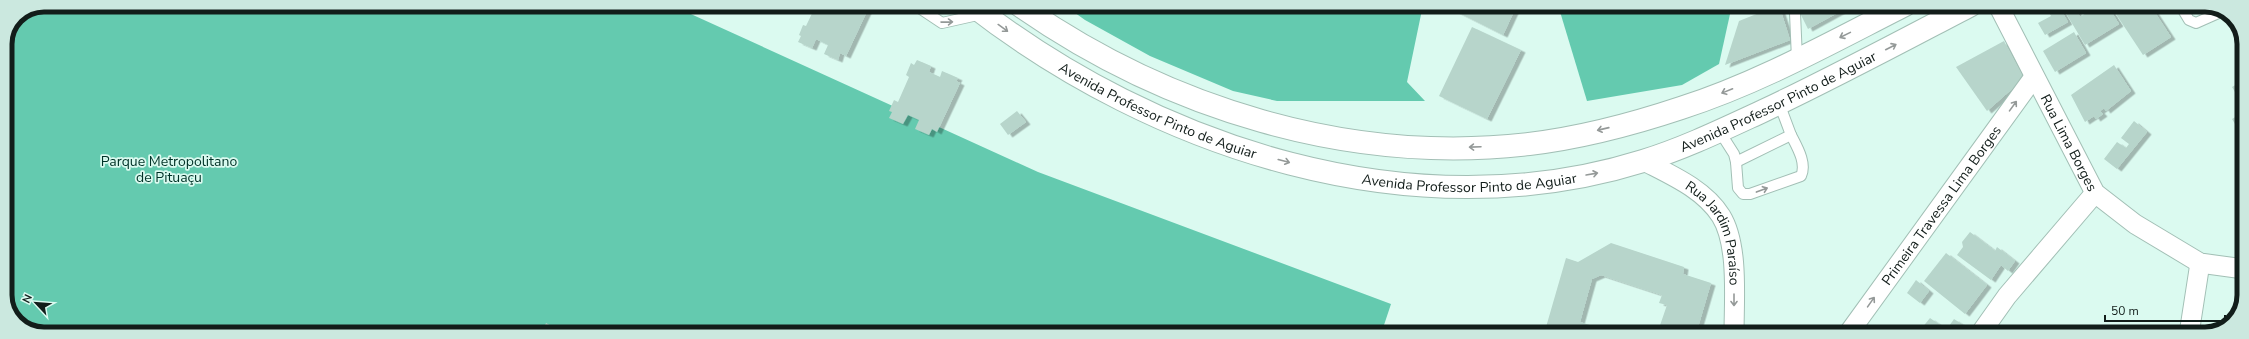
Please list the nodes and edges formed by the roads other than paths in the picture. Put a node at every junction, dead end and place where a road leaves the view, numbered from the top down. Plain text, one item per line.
1 (926, 12) edge
2 (970, 12) edge
3 (981, 12) edge
4 (1030, 12) edge
5 (1794, 12) edge
6 (1891, 12) edge
7 (1957, 12) edge
8 (2002, 12) edge
9 (2184, 12) edge
10 (2216, 14) edge
11 (1797, 59) junction
12 (2034, 77) junction
13 (1779, 103) junction
14 (1720, 132) junction
15 (1792, 135) junction
16 (1644, 161) junction
17 (1736, 162) junction
18 (2095, 193) junction
19 (2200, 263) junction
20 (2237, 268) edge
21 (1734, 327) edge
22 (1853, 327) edge
23 (1985, 327) edge
24 (2189, 327) edge

1 -> 2 lane
3 -> 16 main road, Avenida Professor Pinto de Aguiar
11 -> 4 main road, Avenida Professor Pinto de Aguiar
5 - 11 lane
6 -> 11 main road, Avenida Professor Pinto de Aguiar
13 -> 7 main road, Avenida Professor Pinto de Aguiar
8 - 12 street, Rua Lima Borges
9 - 10 lane
12 - 18 street, Rua Lima Borges
22 -> 12 street, Primeira Travessa Lima Borges
13 - 14 main road, Avenida Professor Pinto de Aguiar
13 - 15 lane
14 - 16 main road, Avenida Professor Pinto de Aguiar
14 - 17 lane
15 - 17 lane
17 -> 15 lane
16 -> 21 street, Rua Jardim Paraíso
18 - 19 street, Rua Lima Borges
18 - 23 street
19 - 20 street, Rua Lima Borges
19 - 24 street

